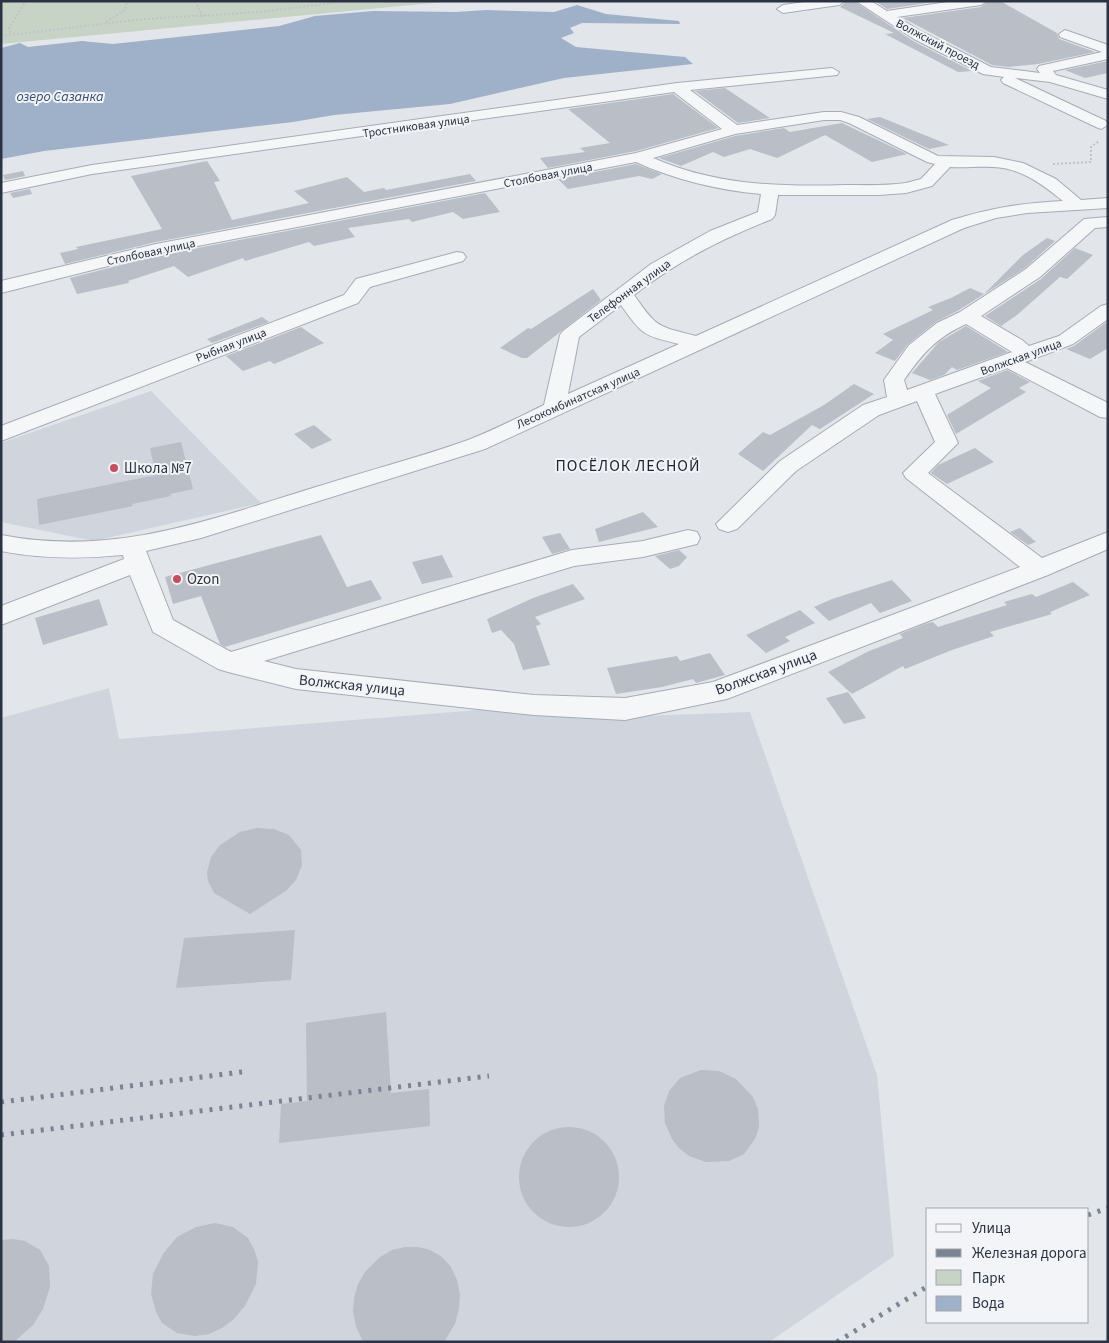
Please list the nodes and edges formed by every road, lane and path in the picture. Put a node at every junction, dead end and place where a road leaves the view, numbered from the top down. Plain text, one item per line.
1 (26, 1) edge
2 (127, 1) edge
3 (195, 1) edge
4 (347, 1) edge
5 (839, 1) edge
6 (862, 1) edge
7 (981, 1) edge
8 (783, 9) dead end
9 (885, 15) junction
10 (203, 17) junction
11 (104, 23) junction
12 (11, 33) junction
13 (1065, 34) dead end
14 (1, 36) edge
15 (1108, 50) edge
16 (1108, 55) edge
17 (988, 71) junction
18 (832, 72) dead end
19 (1051, 78) junction
20 (677, 88) junction
21 (1108, 94) edge
22 (734, 130) junction
23 (1102, 131) joint
24 (638, 158) junction
25 (945, 163) junction
26 (1016, 166) junction
27 (1, 188) edge
28 (770, 191) junction
29 (1077, 205) junction
30 (1106, 209) edge
31 (457, 257) dead end
32 (1, 287) edge
33 (623, 293) junction
34 (1108, 310) edge
35 (967, 316) junction
36 (698, 344) junction
37 (1017, 358) junction
38 (924, 392) junction
39 (899, 401) junction
40 (554, 410) junction
41 (1108, 412) edge
42 (1, 434) edge
43 (728, 524) dead end
44 (688, 538) dead end
45 (1108, 540) edge
46 (1, 543) edge
47 (135, 554) junction
48 (1039, 569) junction
49 (1, 616) edge
50 (228, 662) junction

1 - 12 path
2 - 11 path
3 - 10 path
4 - 10 path
5 - 8 street
6 - 9 street, Волжский проезд
7 - 9 street, Волжский проезд
9 - 17 street, Волжский проезд
10 - 11 path
11 - 12 path
12 - 14 path
13 - 15 street
16 - 19 street
17 - 19 street, Волжский проезд
17 - 23 street
18 - 20 street, Тростниковая улица
19 - 21 street, Волжский проезд
20 - 22 street
20 - 27 street, Тростниковая улица
22 - 24 street, Столбовая улица
22 - 25 street, Столбовая улица
23 - 26 path
24 - 28 street
24 - 32 street, Столбовая улица
25 - 26 street, Столбовая улица
25 - 28 street
26 - 29 street, Столбовая улица
28 - 33 street, Телефонная улица
29 - 30 street, Лесокомбинатская улица
29 - 36 street, Лесокомбинатская улица
30 - 35 street
31 - 42 street, Рыбная улица
33 - 36 street
33 - 40 street, Телефонная улица
34 - 37 street, Волжская улица
35 - 37 street
35 - 39 street
36 - 40 street, Лесокомбинатская улица
37 - 38 street, Волжская улица
37 - 41 street
38 - 39 street, Волжская улица
38 - 48 street
39 - 43 street, Волжская улица
40 - 47 street, Лесокомбинатская улица
44 - 50 street
45 - 48 street, Волжская улица
46 - 47 street, Лесокомбинатская улица
47 - 49 street
47 - 50 street, Волжская улица
48 - 50 street, Волжская улица

